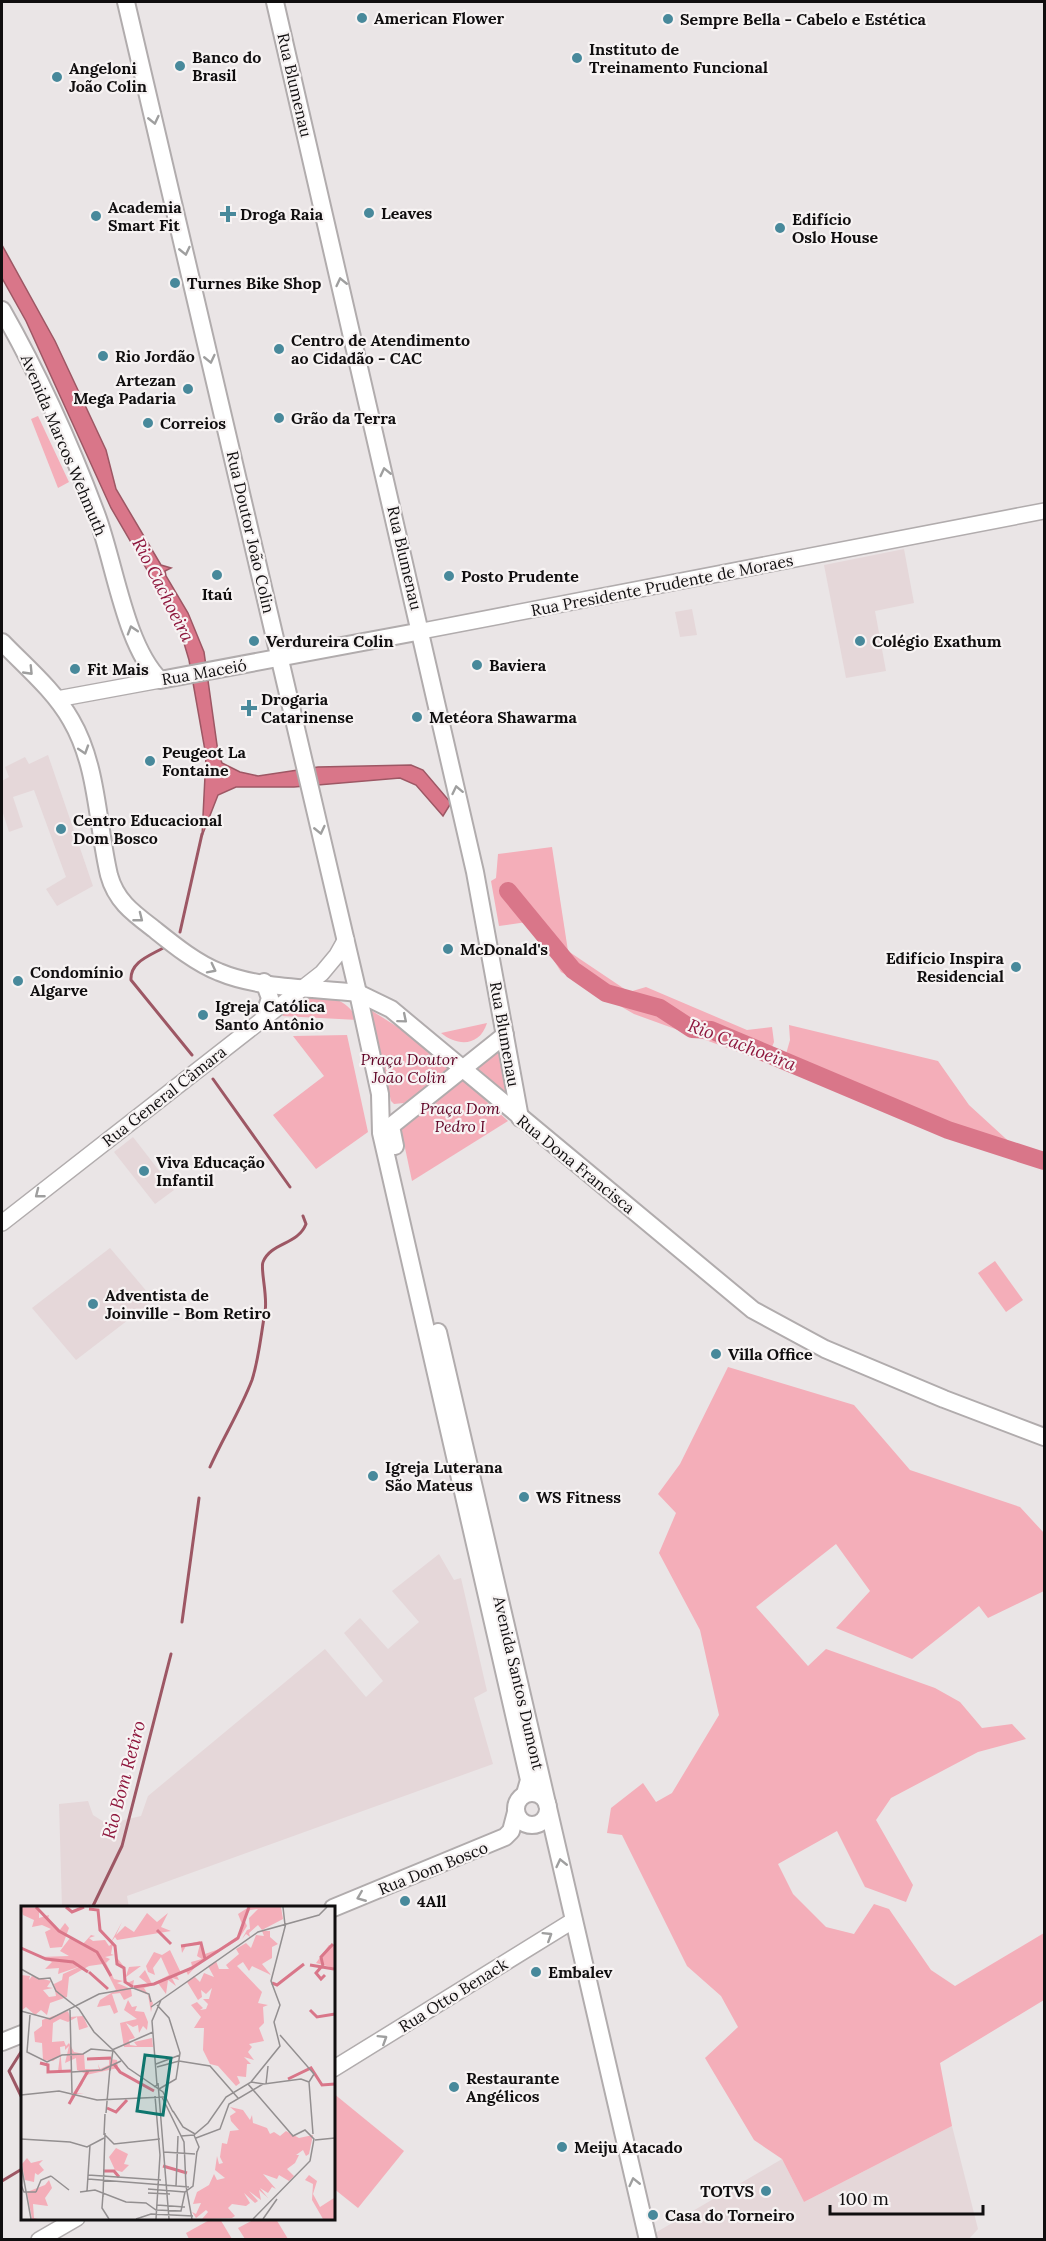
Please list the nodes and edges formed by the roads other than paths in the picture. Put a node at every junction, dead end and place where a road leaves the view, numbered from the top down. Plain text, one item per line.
1 (126, 2) edge
2 (275, 2) edge
3 (2, 310) edge
4 (1044, 512) edge
5 (422, 631) junction
6 (2, 642) edge
7 (280, 658) junction
8 (160, 680) junction
9 (57, 699) junction
10 (346, 939) junction
11 (264, 982) junction
12 (303, 987) junction
13 (358, 993) junction
14 (264, 1017) junction
15 (505, 1035) junction
16 (462, 1069) junction
17 (380, 1094) junction
18 (520, 1118) junction
19 (395, 1122) junction
20 (2, 1223) edge
21 (1044, 1437) edge
22 (525, 1794) junction
23 (547, 1804) junction
24 (516, 1812) junction
25 (334, 1908) edge
26 (574, 1920) junction
27 (21, 2034) edge
28 (2, 2042) edge
29 (334, 2068) edge
30 (74, 2220) edge
31 (39, 2240) edge
32 (648, 2240) edge

1 -> 7 main road, Rua Doutor João Colin
5 -> 2 main road, Rua Blumenau
8 -> 3 main road, Avenida Marcos Wehmuth
4 - 5 main road, Rua Presidente Prudente de Moraes
5 - 7 main road, Rua Presidente Prudente de Moraes
15 -> 5 main road, Rua Blumenau
6 -> 9 main road, Rua Dona Francisca
7 - 8 main road, Rua Maceió
7 -> 10 main road, Rua Doutor João Colin
8 - 9 main road, Rua Maceió
9 -> 11 main road, Rua Dona Francisca
10 - 12 main road, Rua General Câmara
10 - 13 main road, Rua Doutor João Colin
11 - 12 main road, Rua Dona Francisca
11 - 14 main road
12 - 13 main road, Rua Dona Francisca
12 - 14 main road, Rua General Câmara
13 -> 16 main road, Rua Dona Francisca
13 - 17 main road, Avenida Santos Dumont
14 -> 20 main road, Rua General Câmara
15 - 16 main road
15 - 18 main road, Rua Blumenau
16 - 18 main road, Rua Dona Francisca
16 - 19 main road
17 - 19 main road
17 - 22 main road, Avenida Santos Dumont
18 - 21 main road, Rua Dona Francisca
19 - 23 main road, Avenida Santos Dumont
22 - 23 main road
22 - 24 main road
23 - 24 main road
26 -> 23 main road, Avenida Santos Dumont
24 -> 25 main road, Rua Dom Bosco
29 -> 26 main road, Rua Otto Benack
32 -> 26 main road, Avenida Santos Dumont
27 - 28 main road
30 - 31 main road

